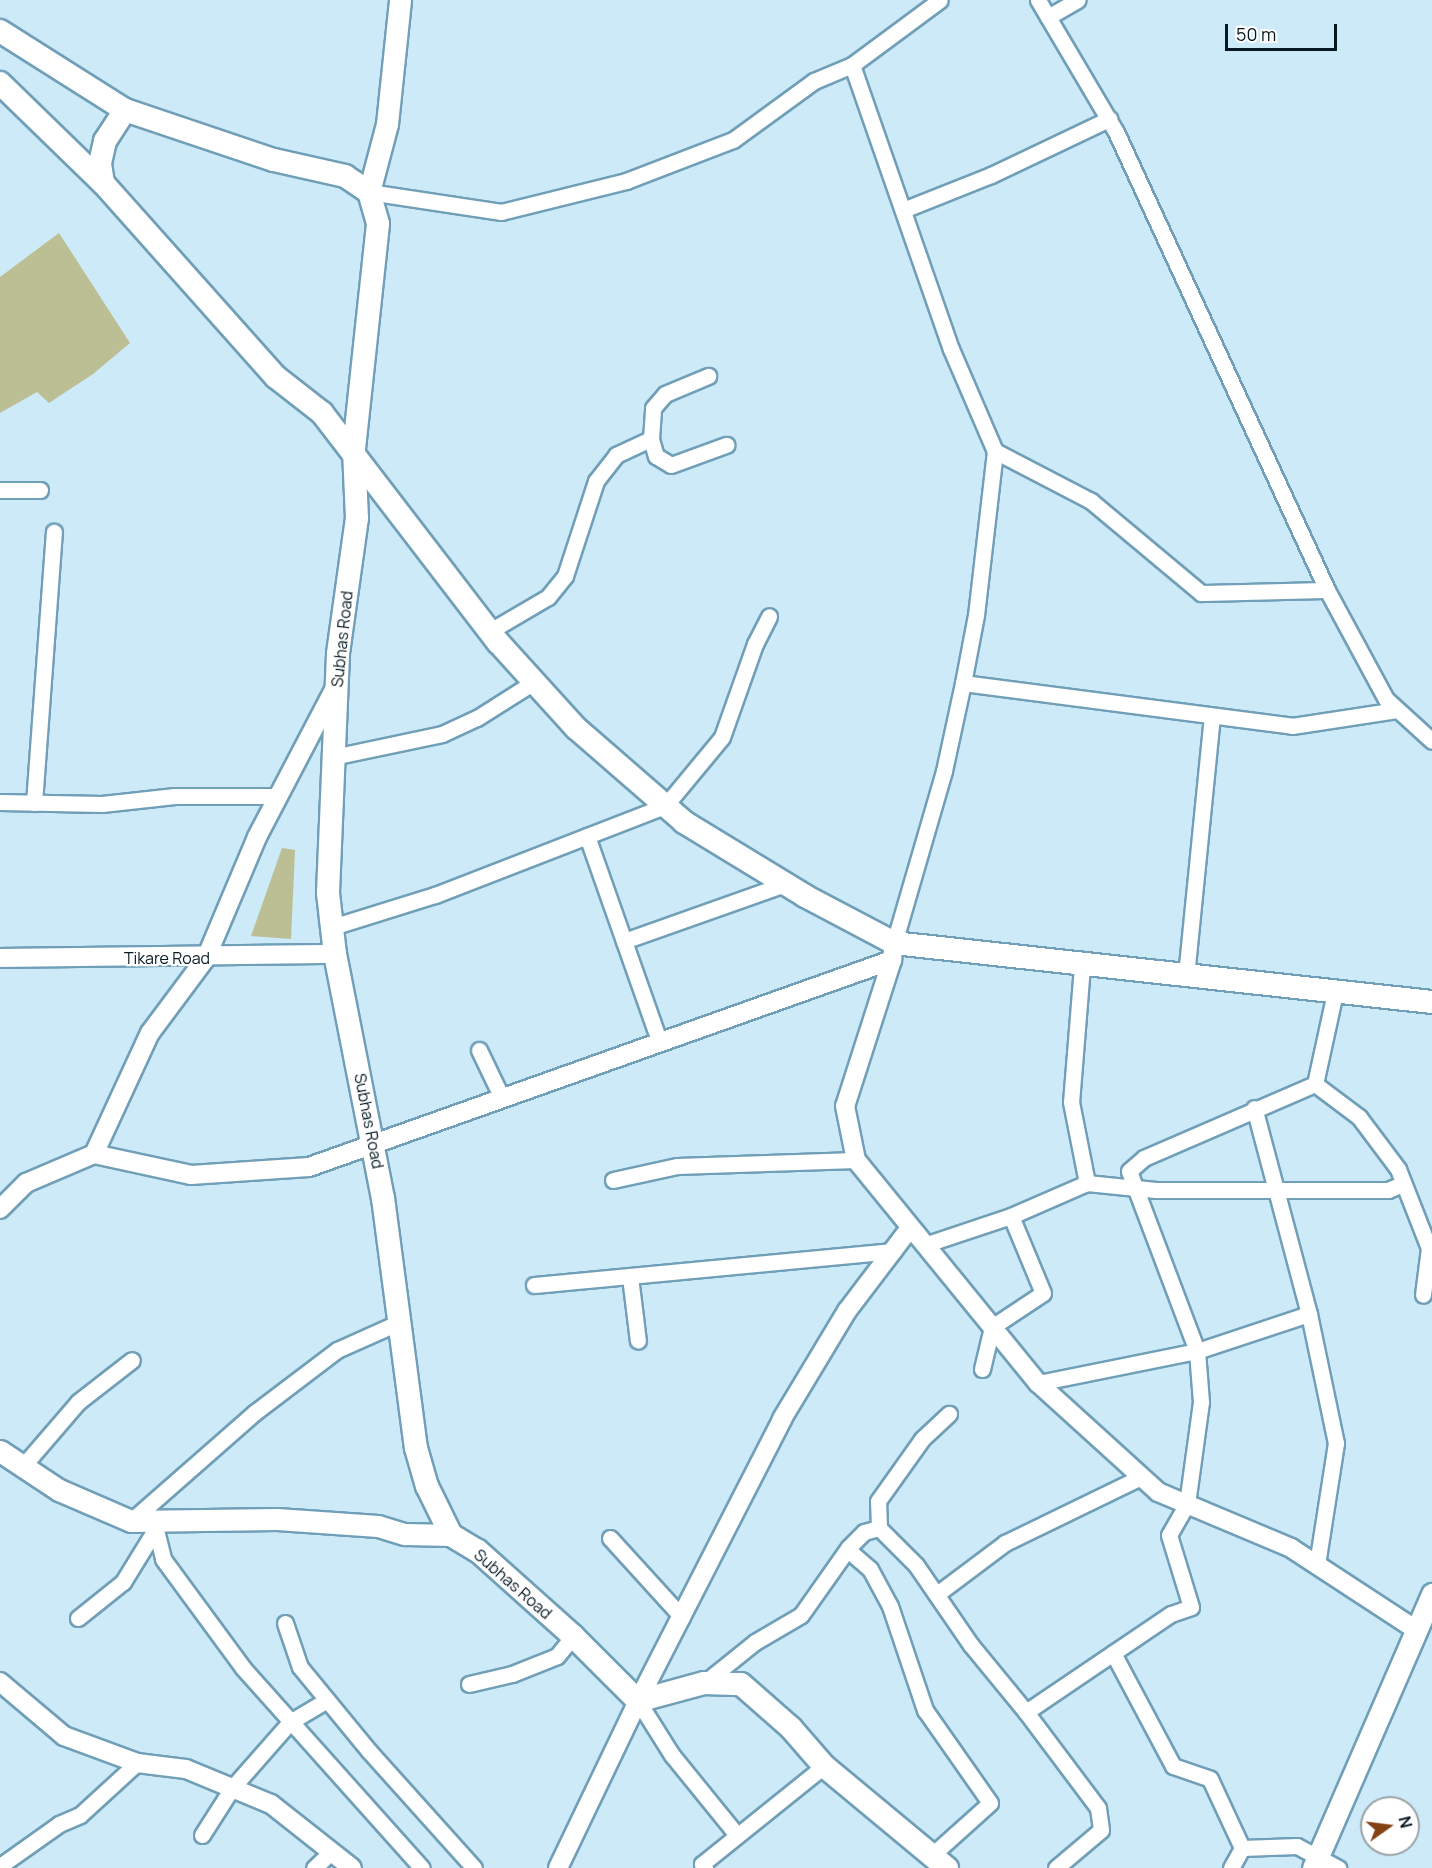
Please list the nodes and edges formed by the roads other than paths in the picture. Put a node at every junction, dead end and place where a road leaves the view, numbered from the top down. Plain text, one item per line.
1 (400, 0) edge
2 (940, 0) edge
3 (1038, 0) edge
4 (1077, 0) edge
5 (1048, 17) junction
6 (0, 31) edge
7 (852, 65) junction
8 (0, 83) edge
9 (125, 110) junction
10 (1109, 119) junction
11 (103, 183) junction
12 (369, 192) junction
13 (903, 210) junction
14 (708, 376) dead end
15 (651, 439) junction
16 (726, 446) dead end
17 (354, 450) junction
18 (995, 452) junction
19 (0, 490) edge
20 (40, 490) dead end
21 (54, 531) dead end
22 (1327, 590) junction
23 (769, 616) dead end
24 (490, 631) junction
25 (534, 682) junction
26 (963, 683) junction
27 (336, 685) junction
28 (1397, 710) junction
29 (1212, 716) junction
30 (1432, 741) edge
31 (333, 757) junction
32 (279, 796) junction
33 (0, 802) edge
34 (34, 803) junction
35 (665, 806) junction
36 (587, 836) junction
37 (785, 884) junction
38 (332, 927) junction
39 (624, 941) junction
40 (893, 952) junction
41 (335, 954) junction
42 (0, 958) edge
43 (206, 958) junction
44 (1082, 966) junction
45 (1186, 976) junction
46 (1335, 992) junction
47 (1432, 1002) edge
48 (659, 1041) junction
49 (479, 1050) dead end
50 (1315, 1084) junction
51 (502, 1098) junction
52 (1254, 1108) junction
53 (373, 1144) junction
54 (94, 1154) junction
55 (856, 1160) junction
56 (613, 1180) dead end
57 (1087, 1183) junction
58 (1402, 1184) junction
59 (1136, 1186) junction
60 (1276, 1188) junction
61 (0, 1209) edge
62 (1011, 1216) junction
63 (910, 1228) junction
64 (924, 1245) junction
65 (893, 1251) junction
66 (630, 1277) junction
67 (534, 1285) dead end
68 (1423, 1295) dead end
69 (1309, 1314) junction
70 (400, 1322) junction
71 (992, 1327) junction
72 (638, 1341) dead end
73 (1197, 1351) junction
74 (132, 1360) dead end
75 (982, 1369) dead end
76 (1038, 1383) junction
77 (949, 1414) dead end
78 (0, 1451) edge
79 (23, 1466) junction
80 (1141, 1477) junction
81 (1187, 1504) junction
82 (131, 1521) junction
83 (154, 1526) junction
84 (879, 1528) junction
85 (451, 1535) junction
86 (610, 1538) dead end
87 (848, 1550) junction
88 (1317, 1565) junction
89 (937, 1594) junction
90 (1432, 1594) edge
91 (682, 1617) junction
92 (78, 1618) dead end
93 (285, 1623) dead end
94 (1424, 1630) edge
95 (573, 1636) junction
96 (1113, 1653) junction
97 (0, 1682) edge
98 (704, 1683) junction
99 (470, 1684) dead end
100 (327, 1700) junction
101 (638, 1701) junction
102 (1026, 1712) junction
103 (290, 1722) junction
104 (137, 1763) junction
105 (824, 1766) junction
106 (232, 1788) junction
107 (202, 1835) dead end
108 (737, 1835) junction
109 (1242, 1848) junction
110 (331, 1852) junction
111 (939, 1861) edge
112 (1314, 1863) edge
113 (0, 1866) edge
114 (314, 1868) edge
115 (352, 1868) edge
116 (422, 1868) edge
117 (474, 1868) edge
118 (558, 1868) edge
119 (705, 1868) edge
120 (1056, 1868) edge
121 (1231, 1868) edge
122 (1338, 1868) edge

1 - 12 main road
2 - 7 street
3 - 5 street
4 - 5 street
5 - 10 street
6 - 9 main road
7 - 12 street
7 - 13 street
8 - 11 main road
9 - 11 main road
9 - 12 main road
10 - 13 street
10 - 22 street
11 - 17 main road
12 - 17 main road, Subhas Road
13 - 18 street
14 - 15 street
15 - 16 street
15 - 24 street
17 - 24 main road
17 - 27 main road, Subhas Road
18 - 22 street
18 - 26 street
19 - 20 street
21 - 34 street
22 - 28 street
23 - 35 street
24 - 25 main road
25 - 31 street
25 - 35 main road
26 - 29 street
26 - 40 street
27 - 31 main road, Subhas Road
27 - 32 street
28 - 29 street
28 - 30 street
29 - 45 street
31 - 38 main road, Subhas Road
32 - 34 street
32 - 43 street
33 - 34 street
35 - 36 street
35 - 37 main road
36 - 38 street
36 - 39 street
37 - 39 street
37 - 40 main road
38 - 41 main road, Subhas Road
39 - 48 street
40 - 44 main road
40 - 48 street
40 - 55 street
41 - 43 street, Tikare Road
41 - 53 main road, Subhas Road
42 - 43 street, Tikare Road
43 - 54 street
44 - 45 main road
44 - 57 street
45 - 46 main road
46 - 47 main road
46 - 50 street
48 - 51 street
49 - 51 street
50 - 52 street
50 - 58 street
51 - 53 street
52 - 59 street
52 - 60 street
53 - 54 street
53 - 70 main road, Subhas Road
54 - 61 street
55 - 56 street
55 - 63 street
57 - 59 street
57 - 62 street
58 - 60 street
58 - 68 street
59 - 60 street
59 - 73 street
60 - 69 street
62 - 64 street
62 - 71 street
63 - 64 street
63 - 65 street
64 - 71 street
65 - 66 street
65 - 91 street
66 - 67 street
66 - 72 street
69 - 73 street
69 - 88 street
70 - 82 street
70 - 85 main road, Subhas Road
71 - 75 street
71 - 76 street
73 - 76 street
73 - 81 street
74 - 79 street
76 - 80 street
77 - 84 street
78 - 79 main road
79 - 82 main road
80 - 81 street
80 - 89 street
81 - 88 street
81 - 96 street
82 - 83 main road
83 - 85 main road
83 - 92 street
83 - 103 street
84 - 87 street
84 - 89 street
85 - 95 main road, Subhas Road
86 - 91 street
87 - 98 street
87 - 111 street
88 - 94 street
89 - 102 street
90 - 94 main road
91 - 101 street
93 - 100 street
94 - 112 main road
95 - 99 street
95 - 101 main road, Subhas Road
96 - 102 street
96 - 109 street
97 - 104 street
98 - 101 main road
98 - 105 main road
100 - 103 street
100 - 117 street
101 - 108 street
101 - 118 street
102 - 120 street
103 - 106 street
103 - 116 street
104 - 106 street
104 - 113 street
105 - 108 street
105 - 111 main road
106 - 107 street
106 - 110 street
108 - 119 street
109 - 112 street
109 - 121 street
110 - 114 street
110 - 115 street
112 - 122 street

